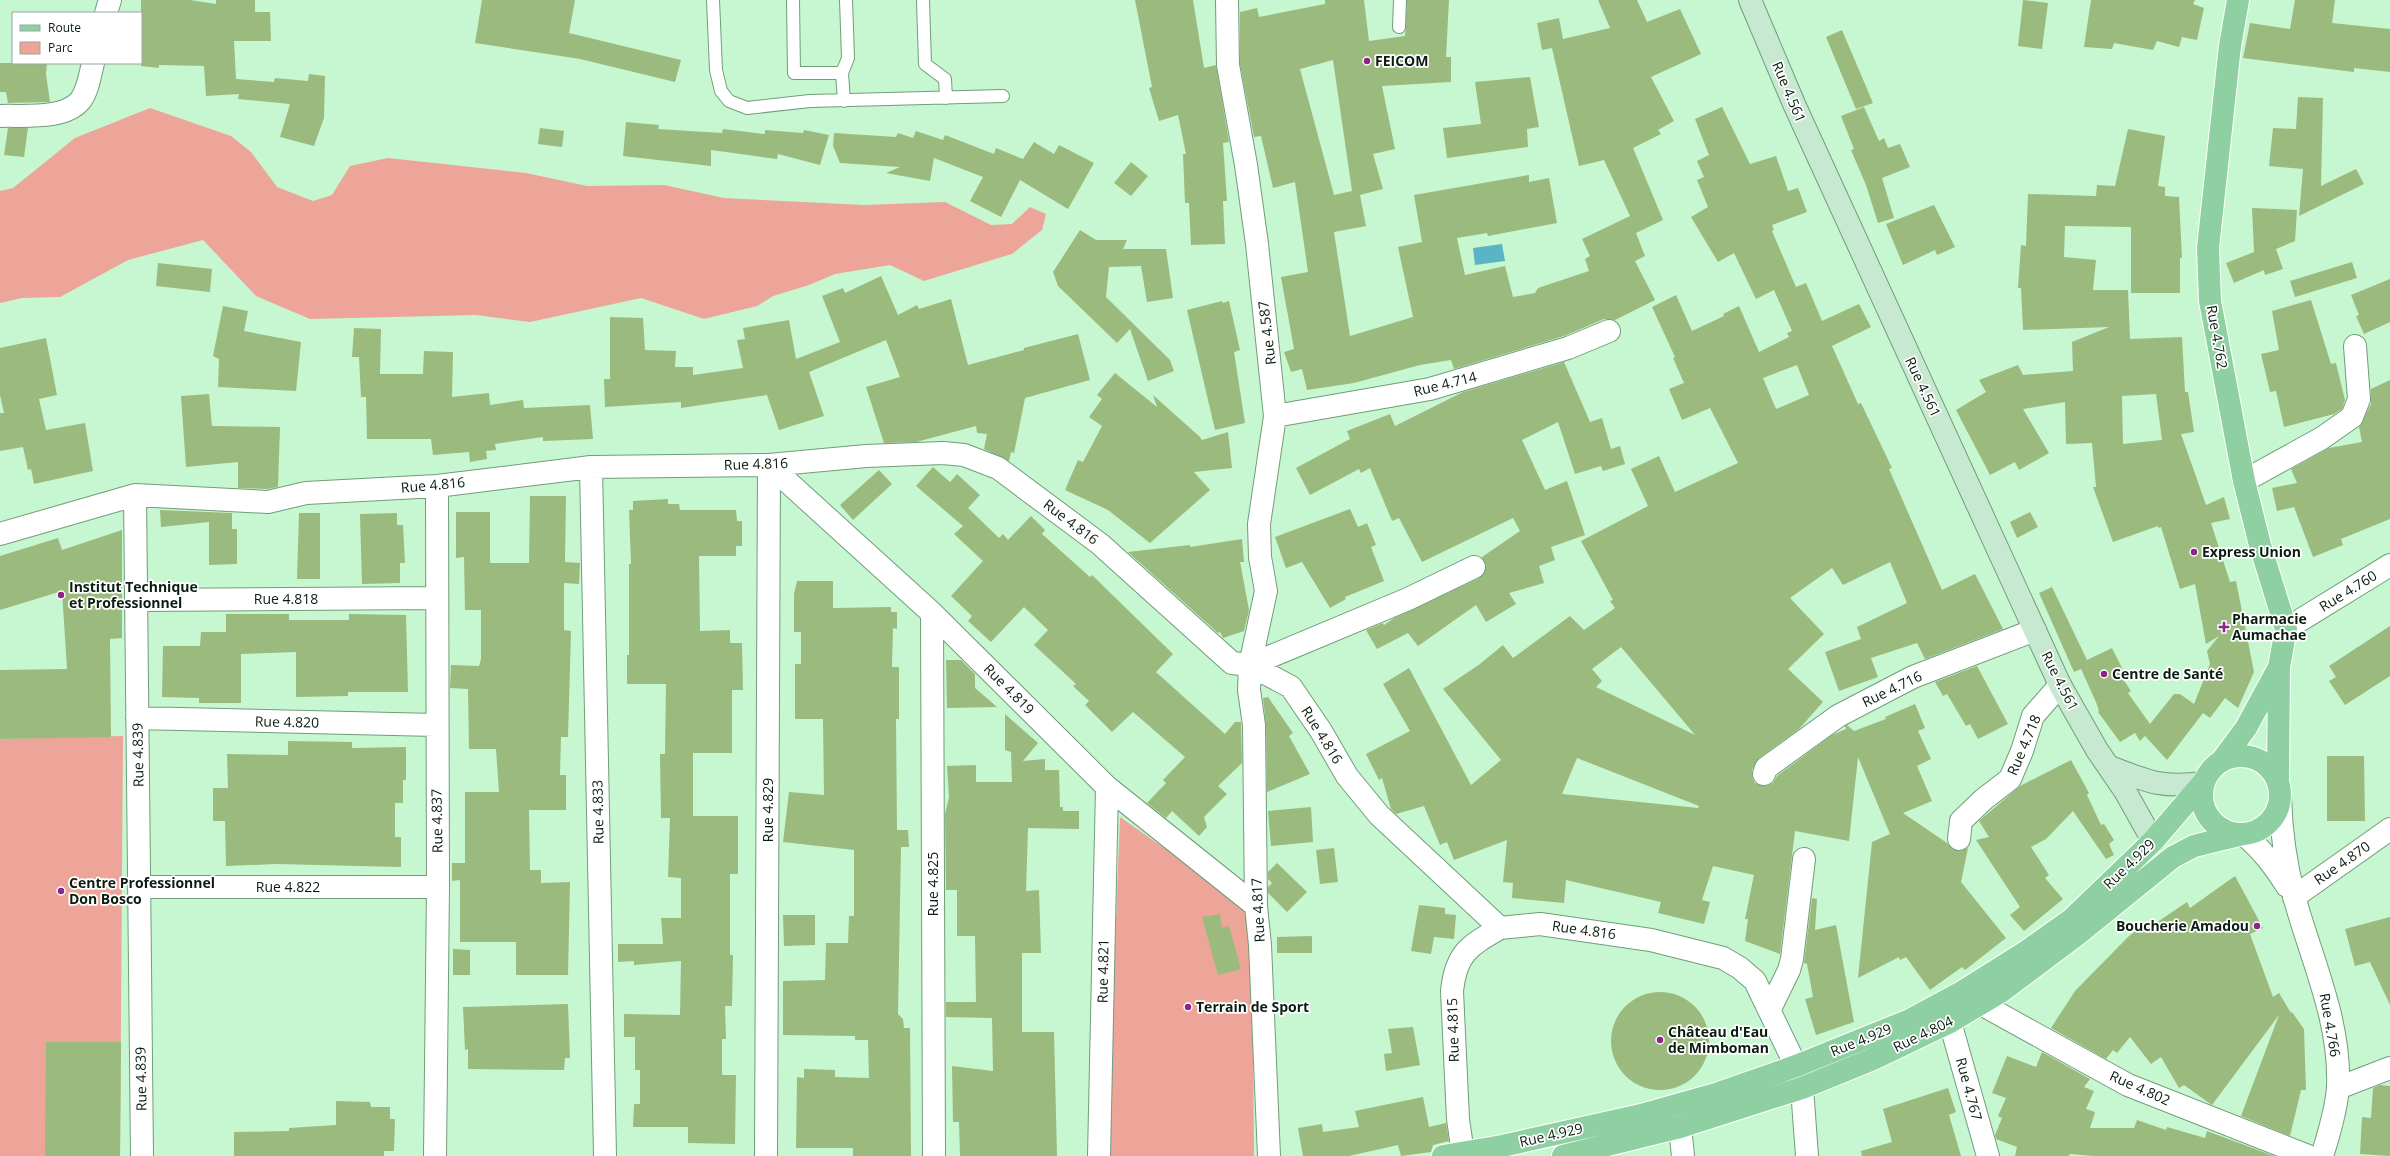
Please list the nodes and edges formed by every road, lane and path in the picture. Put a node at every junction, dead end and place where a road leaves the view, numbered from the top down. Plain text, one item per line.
1 (110, 0) edge
2 (714, 0) edge
3 (792, 0) edge
4 (846, 0) edge
5 (923, 0) edge
6 (1227, 0) edge
7 (1400, 0) edge
8 (1750, 0) edge
9 (2238, 0) edge
10 (106, 12) edge
11 (1399, 27) dead end
12 (93, 64) edge
13 (842, 73) junction
14 (1003, 96) dead end
15 (946, 98) junction
16 (844, 101) junction
17 (0, 116) edge
18 (1609, 331) dead end
19 (2354, 346) dead end
20 (1275, 416) junction
21 (769, 465) junction
22 (591, 467) junction
23 (2244, 481) junction
24 (436, 486) junction
25 (135, 495) junction
26 (0, 534) edge
27 (2390, 564) edge
28 (1474, 567) dead end
29 (436, 598) junction
30 (136, 600) junction
31 (932, 612) junction
32 (2286, 629) junction
33 (2035, 630) junction
34 (1250, 665) junction
35 (2279, 667) junction
36 (2060, 685) junction
37 (137, 718) junction
38 (436, 725) junction
39 (2223, 759) junction
40 (2110, 767) junction
41 (1764, 774) dead end
42 (2203, 783) junction
43 (1107, 787) junction
44 (2279, 790) junction
45 (2390, 829) edge
46 (2243, 834) junction
47 (1959, 839) dead end
48 (2153, 841) junction
49 (1804, 859) dead end
50 (139, 887) junction
51 (438, 887) junction
52 (2294, 897) junction
53 (1256, 906) junction
54 (1500, 928) junction
55 (1981, 1004) junction
56 (1770, 1009) junction
57 (1950, 1022) junction
58 (1796, 1066) junction
59 (2390, 1068) edge
60 (1802, 1088) junction
61 (2338, 1088) junction
62 (1680, 1127) junction
63 (1453, 1155) edge
64 (142, 1156) edge
65 (435, 1156) edge
66 (605, 1156) edge
67 (766, 1156) edge
68 (934, 1156) edge
69 (1099, 1156) edge
70 (1269, 1156) edge
71 (1563, 1156) edge
72 (1684, 1156) edge
73 (1807, 1156) edge
74 (1988, 1156) edge
75 (2308, 1156) edge
76 (2322, 1156) edge

1 - 10 street
2 - 16 lane
3 - 13 lane
4 - 13 lane
5 - 15 lane
6 - 20 street, Rue 4.587
7 - 11 lane
8 - 33 main road, Rue 4.561
9 - 23 main road, Rue 4.762
12 - 17 street
13 - 16 lane
14 - 15 lane
15 - 16 lane
18 - 20 street, Rue 4.714
19 - 23 street
20 - 34 street, Rue 4.587
21 - 22 street, Rue 4.816
21 - 31 street, Rue 4.819
21 - 34 street, Rue 4.816
21 - 67 street, Rue 4.829
22 - 24 street, Rue 4.816
22 - 66 street, Rue 4.833
23 - 32 main road, Rue 4.762
24 - 25 street, Rue 4.816
24 - 29 street, Rue 4.837
25 - 26 street
25 - 30 street, Rue 4.839
27 - 32 street, Rue 4.760
28 - 34 street
29 - 30 street, Rue 4.818
29 - 38 street, Rue 4.837
30 - 37 street, Rue 4.839
31 - 43 street, Rue 4.819
31 - 68 street, Rue 4.825
32 - 35 main road, Rue 4.762
33 - 36 main road, Rue 4.561
33 - 41 street, Rue 4.716
34 - 53 street, Rue 4.817
34 - 54 street, Rue 4.816
35 - 39 main road
35 - 44 main road
36 - 40 main road, Rue 4.561
36 - 47 street, Rue 4.718
37 - 38 street, Rue 4.820
37 - 50 street, Rue 4.839
38 - 51 street, Rue 4.837
39 - 42 main road
39 - 44 main road
40 - 42 main road
40 - 48 main road, Rue 4.561
42 - 46 main road
42 - 48 main road, Rue 4.929
43 - 53 street, Rue 4.819
43 - 69 street, Rue 4.821
44 - 46 main road
44 - 52 street, Rue 4.766
45 - 52 street, Rue 4.870
46 - 52 street, Rue 4.766
46 - 55 main road, Rue 4.804
48 - 58 main road, Rue 4.929
49 - 56 street
50 - 51 street, Rue 4.822
50 - 64 street, Rue 4.839
51 - 65 street, Rue 4.837
52 - 61 street, Rue 4.766
53 - 70 street, Rue 4.817
54 - 56 street, Rue 4.816
54 - 63 street, Rue 4.815
55 - 57 main road, Rue 4.804
55 - 75 street, Rue 4.802
56 - 58 street, Rue 4.816
57 - 60 main road, Rue 4.804
57 - 74 street, Rue 4.767
58 - 63 main road, Rue 4.929
59 - 61 street
60 - 62 main road, Rue 4.804
60 - 73 street
61 - 76 street, Rue 4.766
62 - 71 main road, Rue 4.804
62 - 72 street

